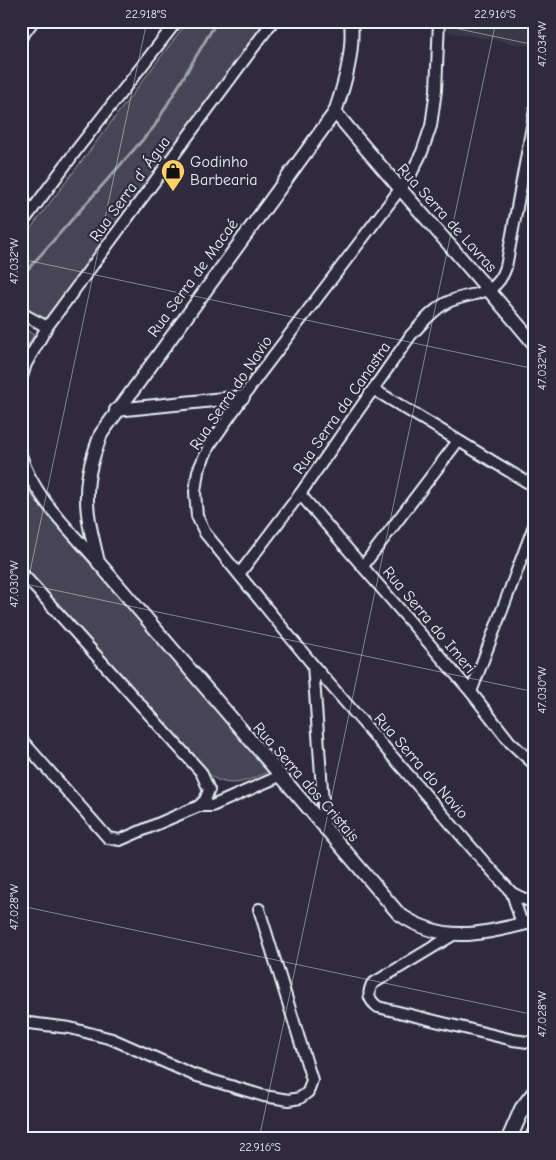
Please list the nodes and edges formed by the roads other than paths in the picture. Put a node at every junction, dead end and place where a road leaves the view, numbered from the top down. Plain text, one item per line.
1 (32, 21) edge
2 (177, 21) edge
3 (273, 21) edge
4 (351, 21) edge
5 (439, 21) edge
6 (21, 36) edge
7 (535, 110) edge
8 (335, 112) junction
9 (532, 139) edge
10 (400, 191) junction
11 (21, 225) edge
12 (490, 290) junction
13 (21, 313) edge
14 (47, 327) junction
15 (535, 345) edge
16 (21, 380) edge
17 (373, 389) junction
18 (243, 397) junction
19 (116, 410) junction
20 (458, 441) junction
21 (21, 455) edge
22 (535, 487) edge
23 (300, 494) junction
24 (535, 523) edge
25 (98, 562) junction
26 (363, 566) junction
27 (21, 572) edge
28 (240, 574) junction
29 (313, 665) junction
30 (471, 692) junction
31 (21, 739) edge
32 (535, 765) edge
33 (280, 776) junction
34 (199, 806) junction
35 (325, 830) junction
36 (512, 893) junction
37 (535, 904) edge
38 (259, 909) dead end
39 (535, 920) edge
40 (522, 924) junction
41 (453, 935) junction
42 (21, 1022) edge
43 (535, 1043) edge
44 (535, 1092) edge
45 (535, 1133) edge
46 (509, 1139) edge
47 (532, 1139) edge

1 - 6 street
2 - 11 street
3 - 14 street, Rua Serra d' Água
4 - 8 street, Rua Serra de Macaé
5 - 10 street, Rua Serra do Navio
7 - 9 street
8 - 10 street, Rua Serra de Lavras
8 - 19 street, Rua Serra de Macaé
9 - 12 street
10 - 12 street, Rua Serra de Lavras
10 - 18 street, Rua Serra do Navio
12 - 15 street, Rua Serra de Lavras
12 - 17 street, Rua Serra da Canastra
13 - 14 street
14 - 16 street, Rua Serra d' Água
17 - 20 street
17 - 23 street, Rua Serra da Canastra
18 - 19 street
18 - 28 street, Rua Serra do Navio
19 - 25 street, Rua Serra de Macaé
20 - 22 street
20 - 26 street
21 - 25 street
23 - 26 street, Rua Serra do Imeri
23 - 28 street, Rua Serra da Canastra
24 - 30 street
25 - 33 street, Rua Serra dos Cristais
26 - 30 street, Rua Serra do Imeri
27 - 34 street
28 - 29 street, Rua Serra do Navio
29 - 35 street
29 - 36 street, Rua Serra do Navio
30 - 32 street, Rua Serra do Imeri
31 - 34 street
33 - 34 street
33 - 35 street, Rua Serra dos Cristais
35 - 41 street, Rua Serra dos Cristais
36 - 37 street, Rua Serra do Navio
36 - 40 street, Rua Serra do Navio
38 - 42 street
39 - 40 street, Rua Serra dos Cristais
40 - 41 street, Rua Serra dos Cristais
41 - 43 street
44 - 46 main road
45 - 47 main road

